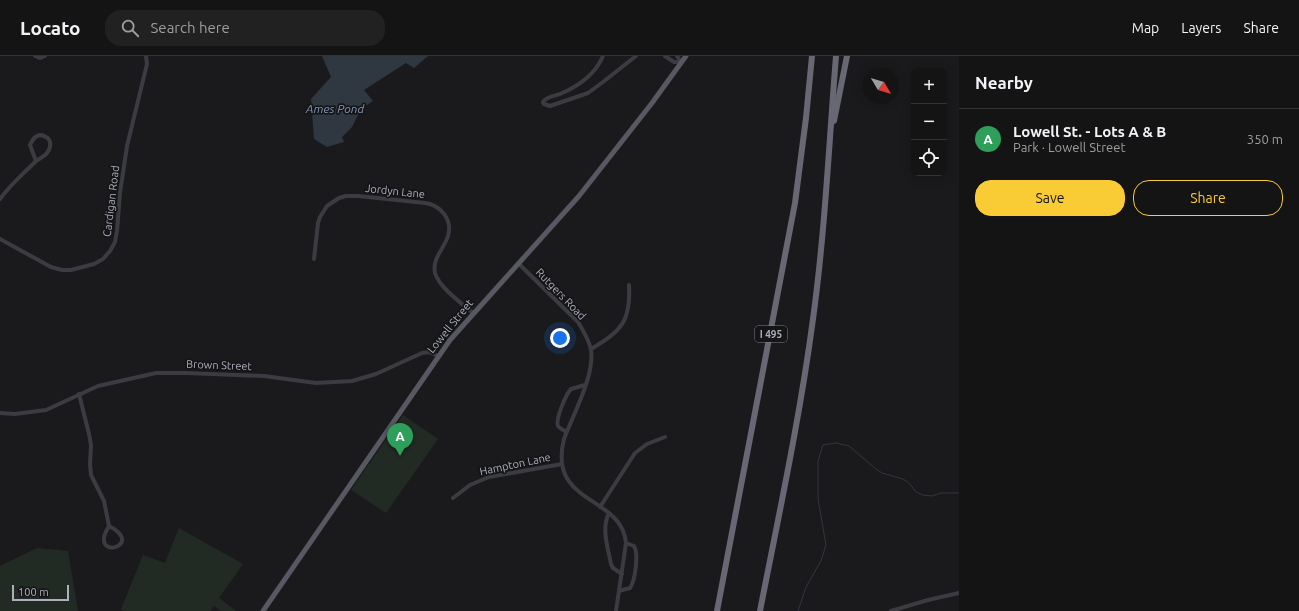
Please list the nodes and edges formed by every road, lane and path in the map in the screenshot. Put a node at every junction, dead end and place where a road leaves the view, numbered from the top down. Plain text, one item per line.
1 (35, 56) edge
2 (45, 56) edge
3 (146, 56) edge
4 (603, 56) edge
5 (636, 56) edge
6 (665, 56) edge
7 (677, 56) edge
8 (686, 56) edge
9 (812, 56) edge
10 (836, 56) edge
11 (847, 56) edge
12 (681, 62) junction
13 (828, 154) junction
14 (36, 161) junction
15 (0, 199) edge
16 (0, 239) edge
17 (314, 259) dead end
18 (518, 263) junction
19 (629, 285) dead end
20 (473, 313) junction
21 (591, 349) junction
22 (438, 356) junction
23 (585, 386) junction
24 (79, 394) junction
25 (0, 413) edge
26 (566, 432) junction
27 (665, 437) dead end
28 (562, 464) junction
29 (453, 498) dead end
30 (600, 507) junction
31 (609, 513) junction
32 (109, 526) junction
33 (626, 543) junction
34 (622, 574) junction
35 (619, 590) junction
36 (959, 593) edge
37 (263, 611) edge
38 (616, 611) edge
39 (717, 611) edge
40 (760, 611) edge
41 (891, 611) edge

1 - 2 street
3 - 16 street, Cardigan Road
4 - 5 street
6 - 12 street
7 - 12 street
8 - 12 main road, Lowell Street
9 - 39 highway, I 495
10 - 13 highway
11 - 13 highway
12 - 18 main road, Lowell Street
13 - 40 highway
14 - 14 street
14 - 15 street
17 - 20 street, Jordyn Lane
18 - 20 main road, Lowell Street
18 - 21 street, Rutgers Road
19 - 21 street
20 - 22 main road, Lowell Street
21 - 23 street, Rutgers Road
22 - 24 street, Brown Street
22 - 37 main road, Lowell Street
23 - 26 street, Rutgers Road
23 - 26 street
24 - 25 street, Brown Street
24 - 32 street
26 - 28 street, Rutgers Road
27 - 30 street
28 - 29 street, Hampton Lane
28 - 30 street, Rutgers Road
30 - 31 street, Rutgers Road
31 - 33 street, Rutgers Road
31 - 34 street
32 - 32 street
33 - 34 street, Rutgers Road
33 - 35 street, Rutgers Road
34 - 35 street, Rutgers Road
35 - 38 street, Rutgers Road
36 - 41 street

